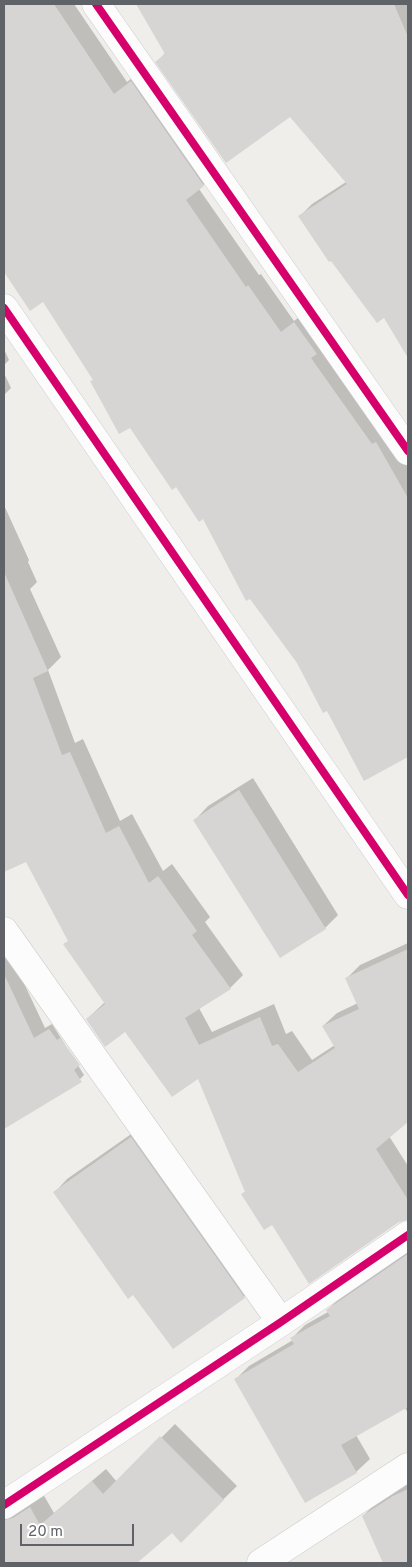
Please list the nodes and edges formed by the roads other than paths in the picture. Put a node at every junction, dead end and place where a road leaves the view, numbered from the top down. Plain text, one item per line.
1 (96, 4) edge
2 (4, 308) edge
3 (408, 451) edge
4 (408, 896) edge
5 (4, 931) edge
6 (408, 1235) edge
7 (281, 1322) junction
8 (408, 1467) edge
9 (4, 1505) edge
10 (261, 1563) edge

1 - 3 street
2 - 4 street
5 - 7 street
6 - 7 street
7 - 9 street
8 - 10 street

